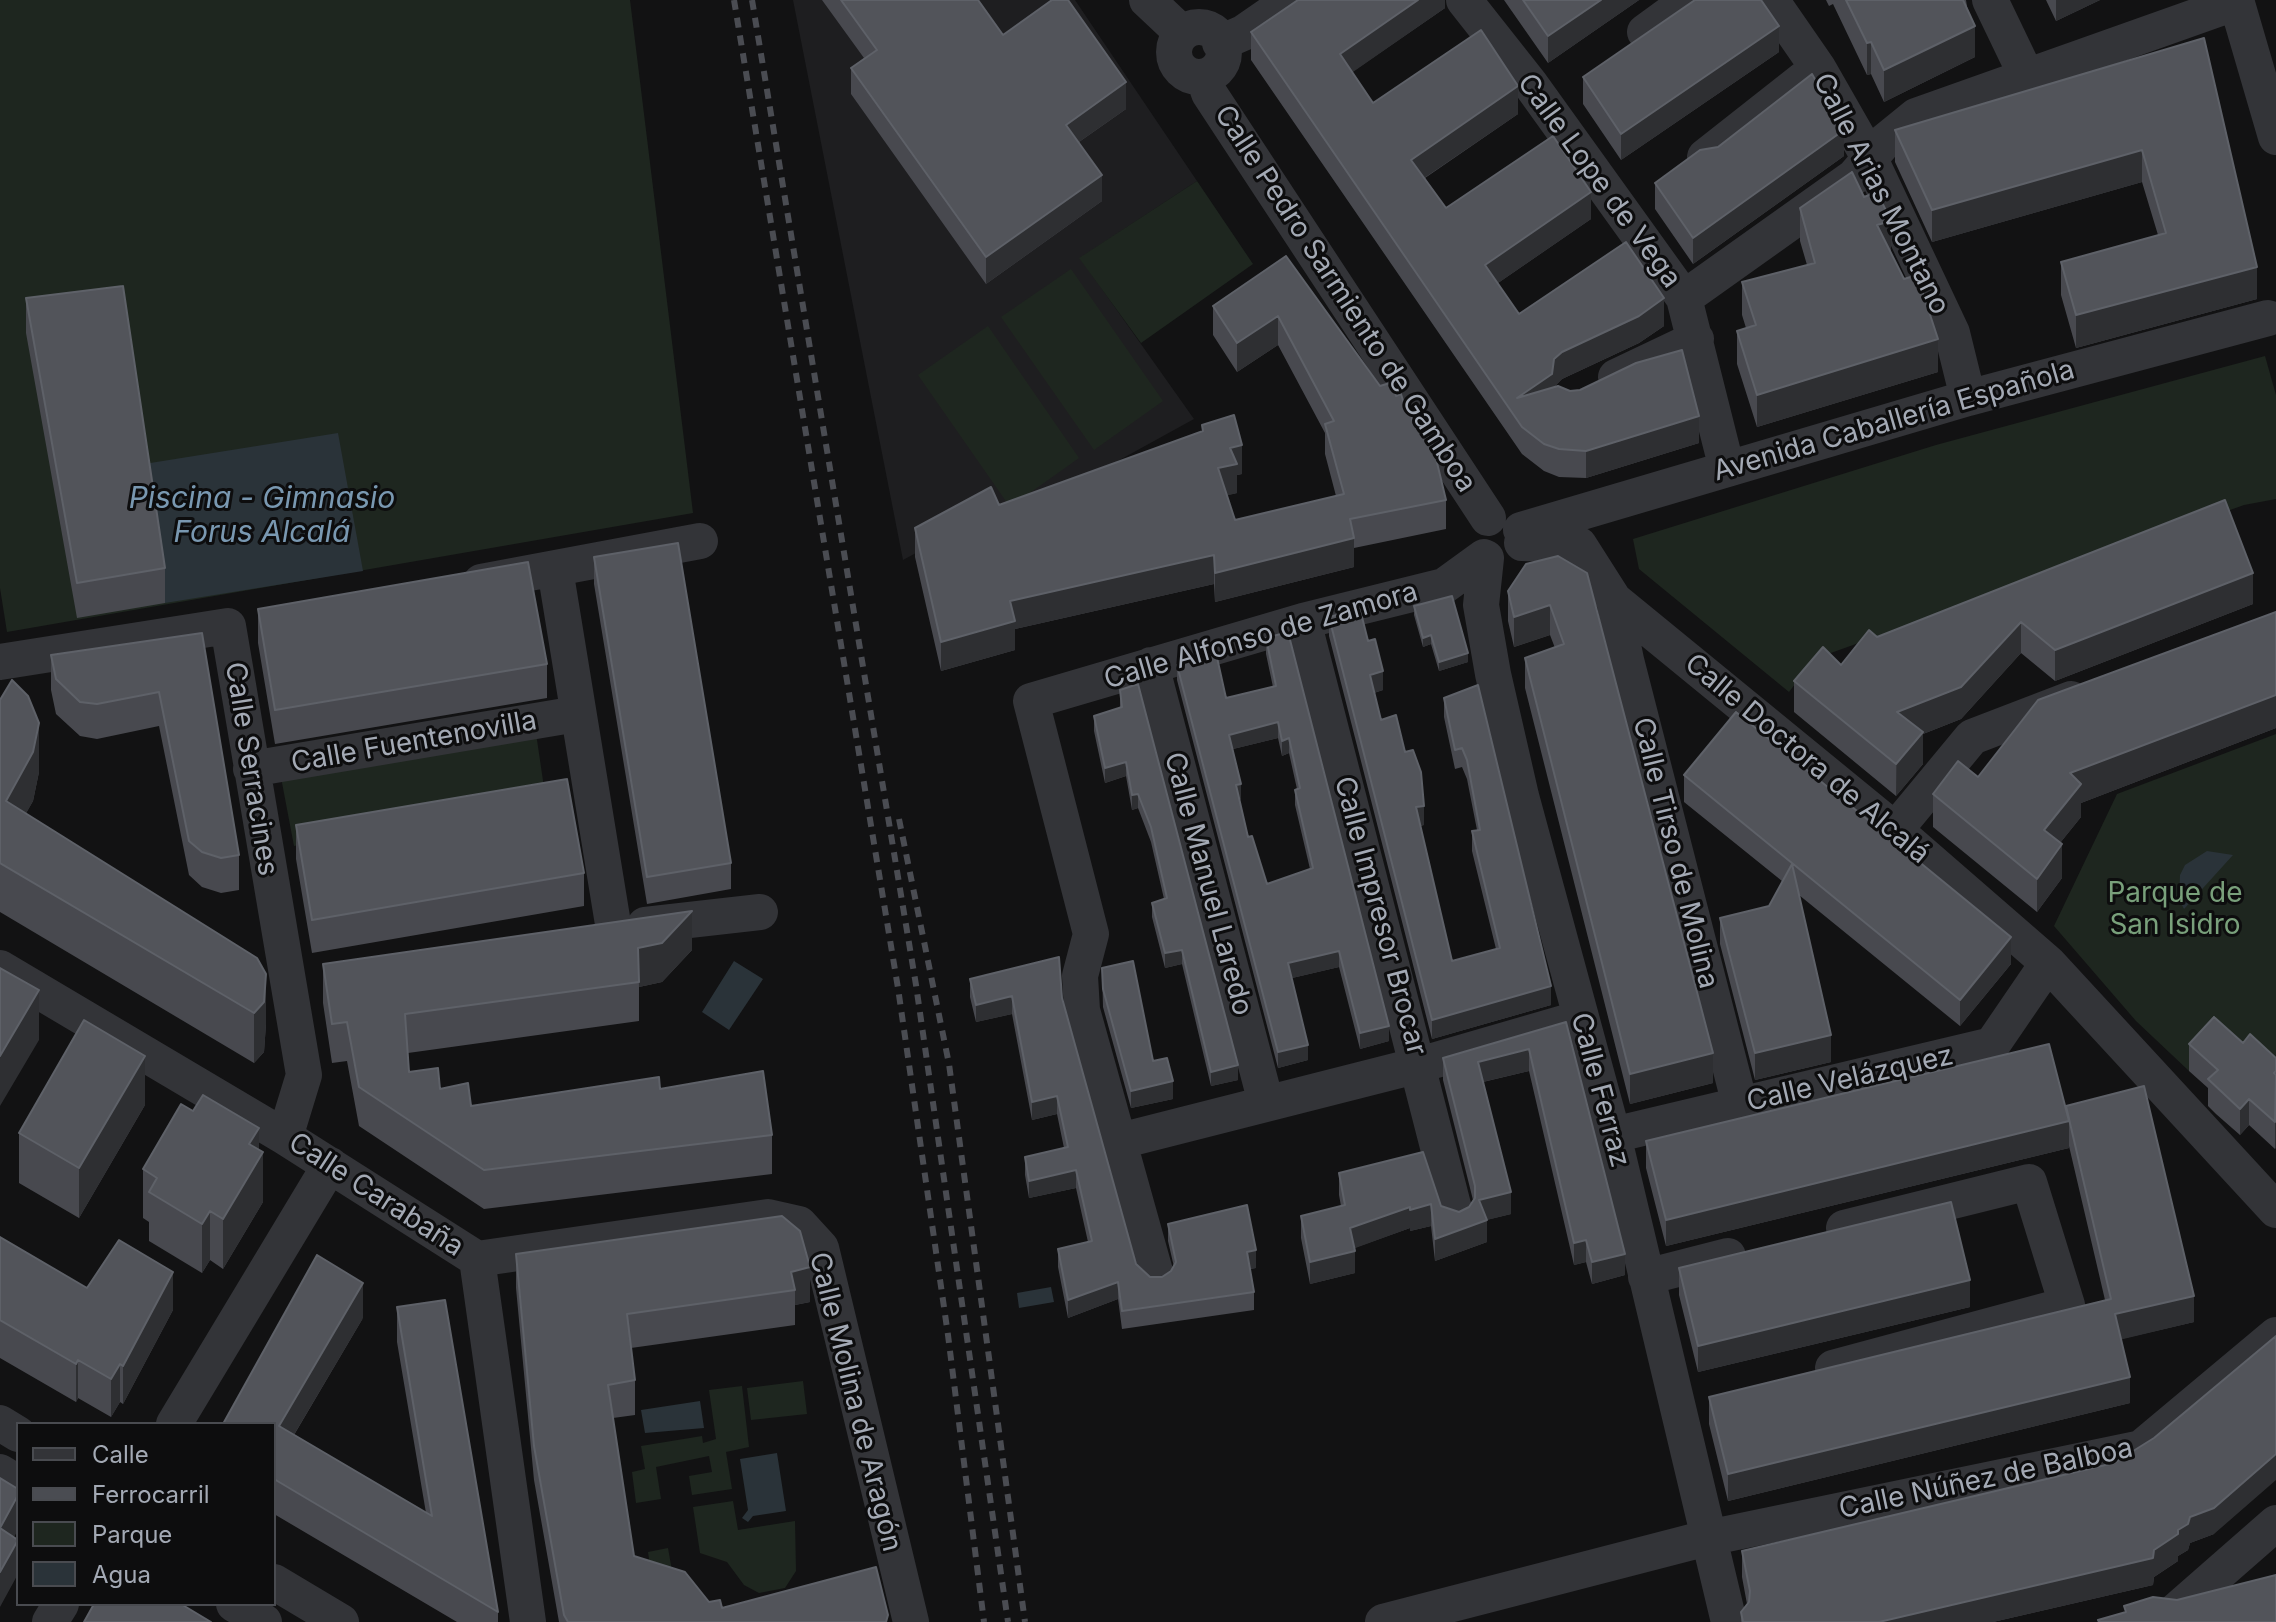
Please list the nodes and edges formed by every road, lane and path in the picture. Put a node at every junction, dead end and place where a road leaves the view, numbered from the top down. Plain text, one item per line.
1 (1147, 0) edge
2 (1291, 0) edge
3 (1465, 0) edge
4 (1689, 0) edge
5 (1771, 0) edge
6 (1990, 0) edge
7 (2237, 1) edge
8 (1181, 32) junction
9 (1645, 32) edge
10 (1220, 43) junction
11 (1818, 68) junction
12 (2027, 77) junction
13 (1204, 79) junction
14 (2276, 137) edge
15 (1705, 157) edge
16 (1870, 159) junction
17 (1684, 298) junction
18 (2273, 314) edge
19 (1696, 339) junction
20 (1585, 392) edge
21 (1968, 398) junction
22 (1727, 469) junction
23 (1510, 530) junction
24 (700, 541) dead end
25 (1485, 557) junction
26 (555, 569) junction
27 (445, 588) edge
28 (1614, 600) junction
29 (264, 620) edge
30 (1303, 621) junction
31 (228, 626) junction
32 (0, 662) edge
33 (1151, 665) junction
34 (2103, 686) edge
35 (577, 714) junction
36 (251, 769) junction
37 (1895, 830) junction
38 (760, 912) dead end
39 (2048, 963) junction
40 (0, 968) edge
41 (325, 976) edge
42 (288, 982) junction
43 (1581, 1018) junction
44 (1419, 1065) junction
45 (1266, 1103) junction
46 (1740, 1105) junction
47 (1613, 1135) junction
48 (285, 1137) junction
49 (1120, 1141) junction
50 (330, 1165) junction
51 (2276, 1210) edge
52 (1455, 1213) edge
53 (1814, 1235) edge
54 (1768, 1247) edge
55 (477, 1259) junction
56 (1156, 1275) edge
57 (1646, 1277) junction
58 (2276, 1335) edge
59 (1797, 1378) edge
60 (175, 1422) edge
61 (2276, 1523) edge
62 (1707, 1538) junction
63 (276, 1583) edge
64 (237, 1606) edge
65 (2231, 1607) edge
66 (1444, 1612) edge
67 (264, 1622) edge
68 (341, 1622) edge
69 (528, 1622) edge
70 (911, 1622) edge
71 (1383, 1622) edge
72 (1729, 1622) edge
73 (2163, 1622) edge
74 (2172, 1622) edge

1 - 8 street
2 - 10 street
3 - 17 street, Calle Lope de Vega
4 - 9 street
5 - 11 street, Calle Arias Montano
6 - 12 street
7 - 12 street
7 - 14 street
8 - 10 street
8 - 13 street
10 - 13 street
11 - 15 street
11 - 16 street, Calle Arias Montano
12 - 16 street
13 - 23 street, Calle Pedro Sarmiento de Gamboa
16 - 17 street
16 - 21 street, Calle Arias Montano
17 - 19 street, Calle Lope de Vega
18 - 21 street, Avenida Caballería Española
19 - 20 street
19 - 22 street, Calle Lope de Vega
21 - 22 street, Avenida Caballería Española
22 - 23 street, Avenida Caballería Española
23 - 25 street, Calle Ferraz
23 - 28 street, Calle Doctora de Alcalá
24 - 26 street
25 - 30 street, Calle Alfonso de Zamora
25 - 43 street, Calle Ferraz
26 - 27 street
26 - 35 street, Calle Fuentenovilla
28 - 37 street, Calle Doctora de Alcalá
28 - 46 street, Calle Tirso de Molina
29 - 31 street
30 - 33 street, Calle Alfonso de Zamora
30 - 44 street, Calle Impresor Brocar
31 - 32 street, Calle Serracines
31 - 36 street, Calle Serracines
33 - 45 street, Calle Manuel Laredo
33 - 49 street, Calle Alfonso de Zamora
34 - 37 street
35 - 36 street, Calle Fuentenovilla
35 - 38 street, Calle Fuentenovilla
36 - 42 street, Calle Serracines
37 - 39 street, Calle Doctora de Alcalá
39 - 46 street, Calle Velázquez
39 - 51 street, Calle Doctora de Alcalá
40 - 48 street, Calle Carabaña
41 - 42 street
42 - 48 street, Calle Serracines
43 - 44 street
43 - 47 street, Calle Ferraz
44 - 45 street
44 - 52 street, Calle Impresor Brocar
45 - 49 street
46 - 47 street, Calle Velázquez
47 - 57 street, Calle Ferraz
48 - 50 street, Calle Carabaña
49 - 56 street
50 - 55 street, Calle Carabaña
50 - 60 street
53 - 59 street
54 - 57 street
55 - 69 street, Calle Carabaña
55 - 70 street, Calle Molina de Aragón
57 - 62 street, Calle Ferraz
58 - 62 street, Calle Núñez de Balboa
61 - 73 street
62 - 66 street, Calle Núñez de Balboa
62 - 72 street, Calle Ferraz
63 - 68 street
64 - 67 street
65 - 74 street
66 - 71 street, Calle Núñez de Balboa

